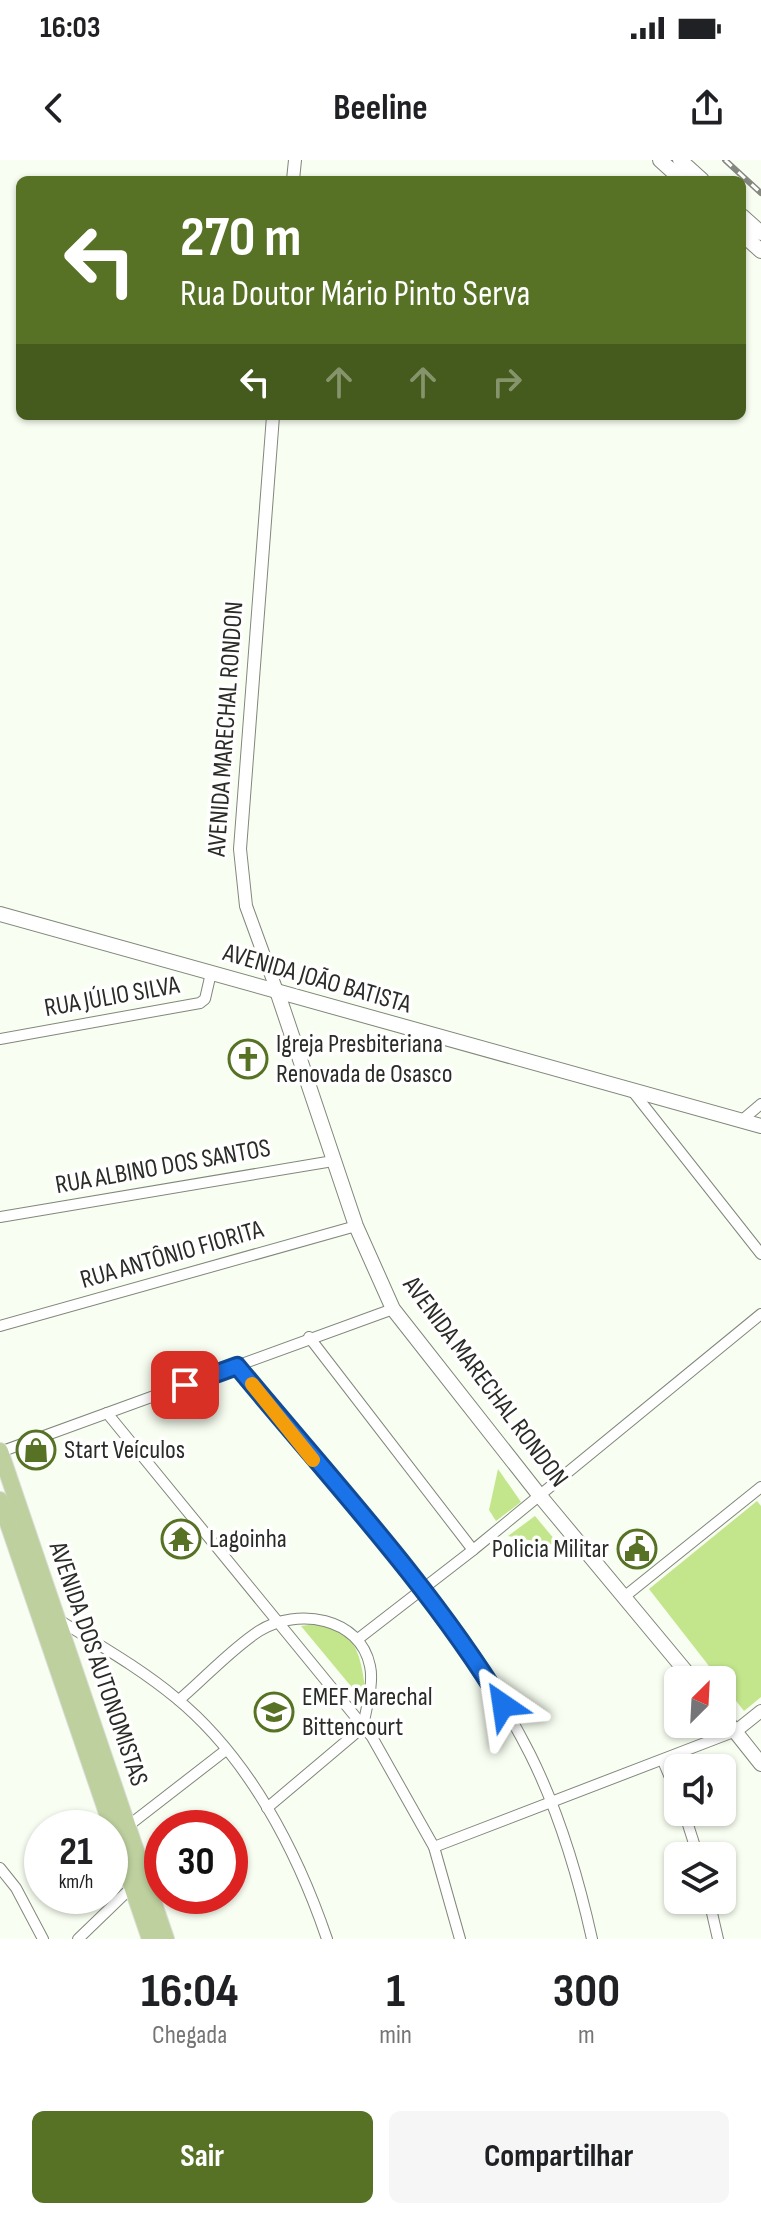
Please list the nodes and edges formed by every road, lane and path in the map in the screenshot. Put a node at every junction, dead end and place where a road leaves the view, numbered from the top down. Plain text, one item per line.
1 (660, 160) edge
2 (680, 160) edge
3 (678, 176) edge
4 (698, 176) edge
5 (746, 220) edge
6 (761, 233) edge
7 (746, 238) edge
8 (761, 251) edge
9 (273, 420) edge
10 (0, 914) edge
11 (211, 973) junction
12 (278, 994) junction
13 (0, 1039) edge
14 (634, 1093) junction
15 (761, 1104) edge
16 (741, 1121) junction
17 (761, 1126) edge
18 (333, 1161) junction
19 (0, 1217) edge
20 (356, 1226) junction
21 (761, 1254) edge
22 (393, 1309) junction
23 (761, 1314) edge
24 (0, 1326) edge
25 (309, 1337) junction
26 (237, 1366) junction
27 (107, 1413) junction
28 (0, 1452) edge
29 (761, 1487) edge
30 (540, 1496) junction
31 (0, 1500) edge
32 (473, 1550) junction
33 (422, 1590) junction
34 (624, 1597) junction
35 (59, 1620) junction
36 (280, 1623) junction
37 (358, 1639) junction
38 (681, 1666) edge
39 (179, 1700) junction
40 (761, 1711) edge
41 (363, 1727) junction
42 (736, 1731) joint
43 (719, 1738) edge
44 (226, 1750) junction
45 (663, 1761) joint
46 (761, 1764) edge
47 (551, 1801) junction
48 (267, 1808) junction
49 (123, 1810) edge
50 (128, 1826) joint
51 (434, 1847) junction
52 (0, 1868) edge
53 (133, 1886) junction
54 (712, 1914) edge
55 (43, 1939) edge
56 (78, 1939) edge
57 (150, 1939) edge
58 (166, 1939) edge
59 (327, 1939) edge
60 (460, 1939) edge
61 (592, 1939) edge
62 (718, 1939) edge

1 - 3 main road
2 - 4 main road
5 - 6 main road
7 - 8 main road
9 - 12 street, AVENIDA MARECHAL RONDON
10 - 11 main road, AVENIDA JOÃO BATISTA
11 - 12 main road, AVENIDA JOÃO BATISTA
11 - 13 street, RUA JÚLIO SILVA
12 - 14 main road, AVENIDA JOÃO BATISTA
12 - 18 main road, AVENIDA MARECHAL RONDON
14 - 16 main road, AVENIDA JOÃO BATISTA
14 - 21 street
15 - 16 street
16 - 17 main road, AVENIDA JOÃO BATISTA
18 - 19 street, RUA ALBINO DOS SANTOS
18 - 20 main road, AVENIDA MARECHAL RONDON
20 - 22 main road, AVENIDA MARECHAL RONDON
20 - 24 street, RUA ANTÔNIO FIORITA
22 - 25 street
22 - 30 main road, AVENIDA MARECHAL RONDON
23 - 30 street
25 - 26 street
25 - 32 street
26 - 27 street
26 - 33 street
27 - 28 street
27 - 36 street
28 - 35 main road, AVENIDA DOS AUTONOMISTAS
29 - 34 street
30 - 32 street
30 - 34 main road, AVENIDA MARECHAL RONDON
31 - 53 main road, AVENIDA DOS AUTONOMISTAS
32 - 33 street
33 - 37 street
33 - 47 street
34 - 38 main road, AVENIDA MARECHAL RONDON
35 - 39 street
35 - 49 main road, AVENIDA DOS AUTONOMISTAS
36 - 37 street
36 - 39 street
36 - 41 street
37 - 41 street
39 - 44 street
40 - 42 street
41 - 48 street
41 - 51 street
42 - 46 main road
43 - 45 street
44 - 48 street
44 - 50 street
45 - 47 street
47 - 51 street
47 - 61 street
48 - 59 street
50 - 58 main road, AVENIDA DOS AUTONOMISTAS
51 - 60 street
52 - 55 street
53 - 56 street
53 - 57 main road, AVENIDA DOS AUTONOMISTAS
54 - 62 street

